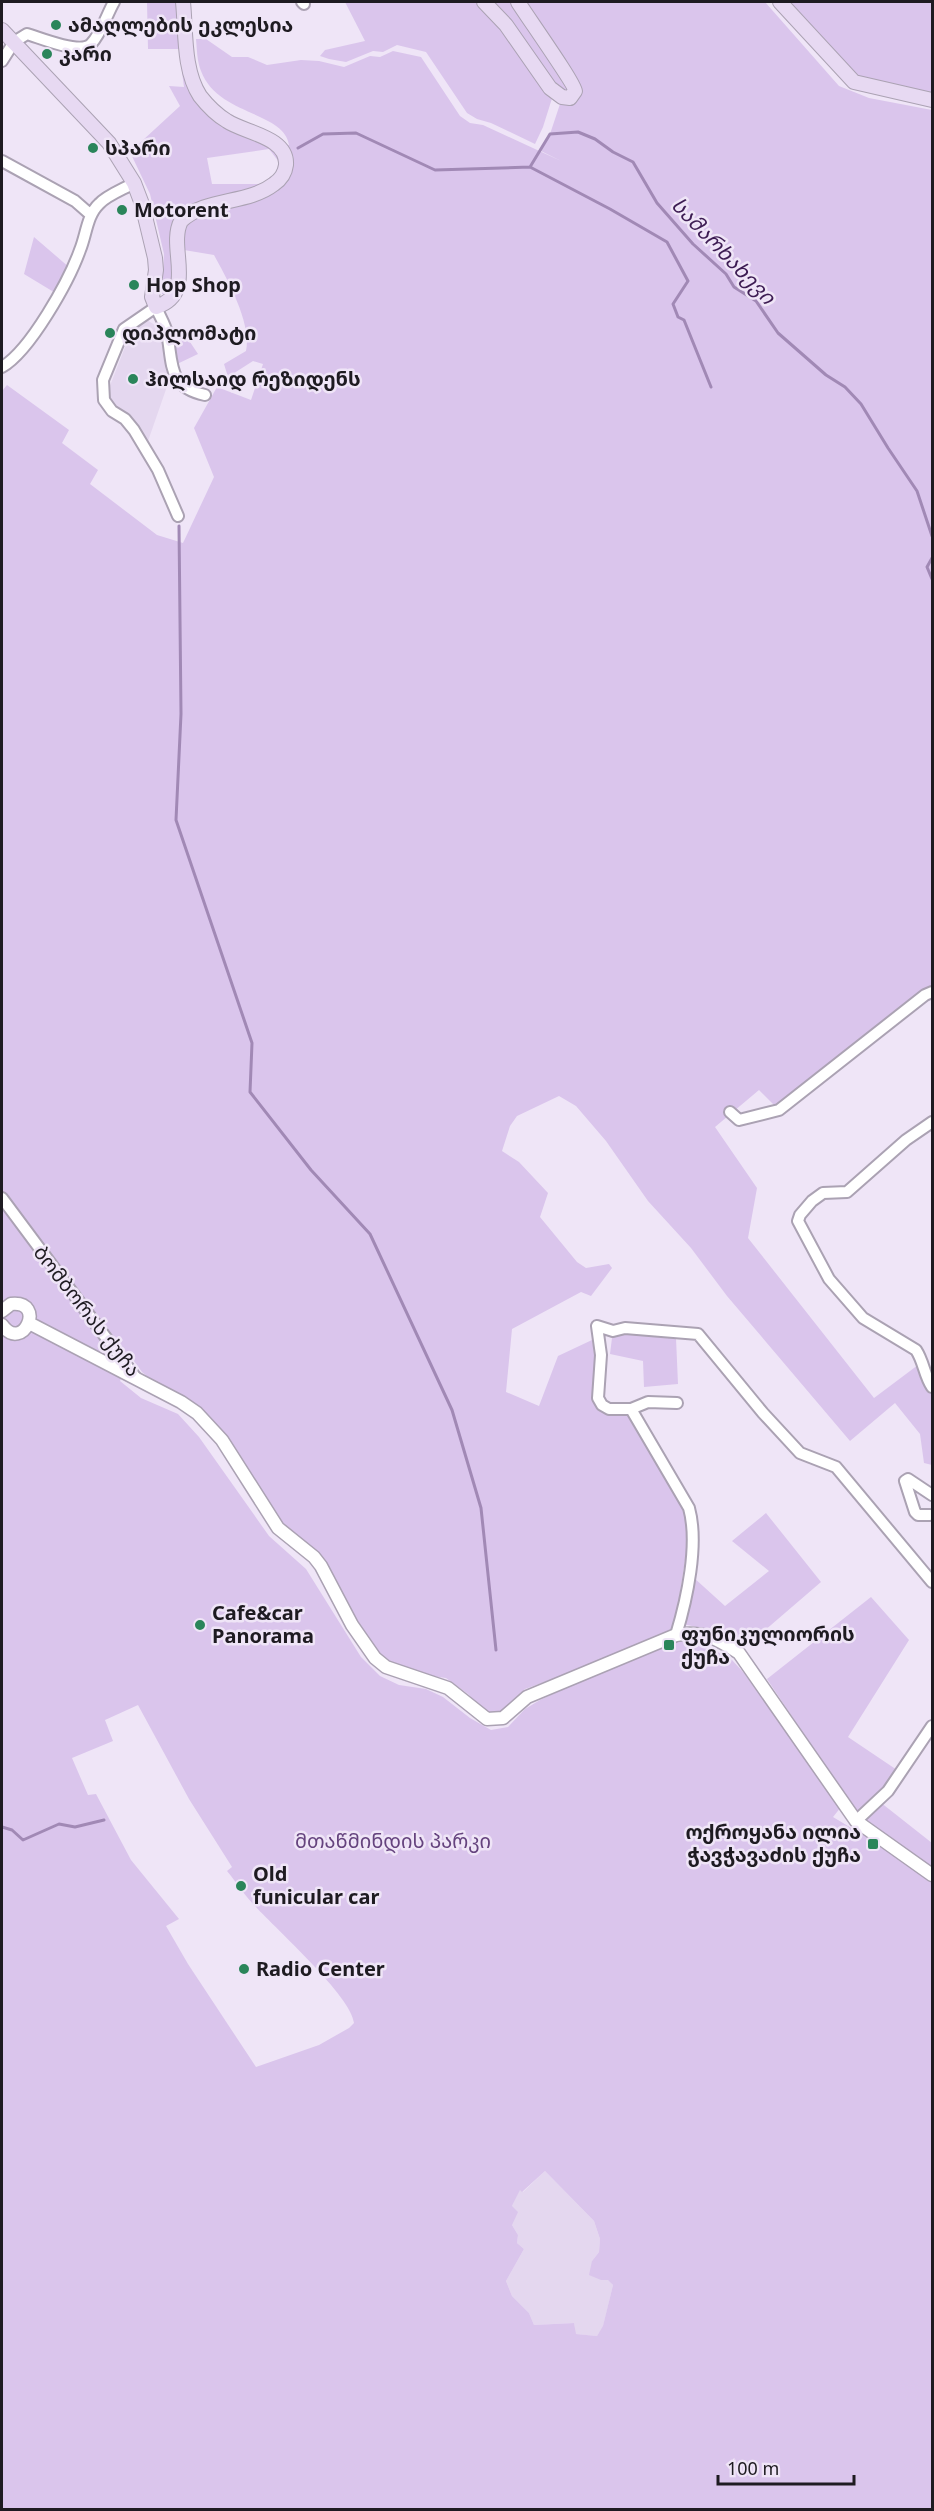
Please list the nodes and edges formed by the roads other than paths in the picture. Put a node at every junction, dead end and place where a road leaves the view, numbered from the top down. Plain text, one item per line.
1 (114, 2) edge
2 (183, 2) edge
3 (484, 2) edge
4 (518, 2) edge
5 (780, 2) edge
6 (2, 30) edge
7 (14, 42) junction
8 (2, 61) edge
9 (933, 100) edge
10 (2, 161) edge
11 (134, 183) junction
12 (91, 215) junction
13 (156, 307) junction
14 (2, 367) edge
15 (205, 395) dead end
16 (178, 516) dead end
17 (933, 992) edge
18 (729, 1112) dead end
19 (933, 1122) edge
20 (2, 1198) edge
21 (2, 1311) edge
22 (29, 1323) junction
23 (2, 1325) edge
24 (136, 1378) junction
25 (933, 1387) edge
26 (677, 1403) dead end
27 (631, 1410) junction
28 (933, 1495) edge
29 (930, 1515) dead end
30 (933, 1582) edge
31 (676, 1635) junction
32 (933, 1726) edge
33 (856, 1821) junction
34 (933, 1875) edge

1 - 7 street
2 - 13 main road
3 - 4 main road
5 - 9 main road
6 - 7 main road
7 - 8 street
7 - 11 main road
10 - 12 street
11 - 12 street
11 - 13 main road
12 - 14 street
13 - 15 street
13 - 16 street
17 - 18 street
19 - 25 street
20 - 24 street, ბომბორას ქუჩა
21 - 22 street
22 - 23 street
22 - 24 street
24 - 31 street, ბომბორას ქუჩა
26 - 27 street
27 - 30 street
27 - 31 street
28 - 29 street
31 - 33 street, ბომბორას ქუჩა
32 - 33 street
33 - 34 street, ბომბორას ქუჩა

